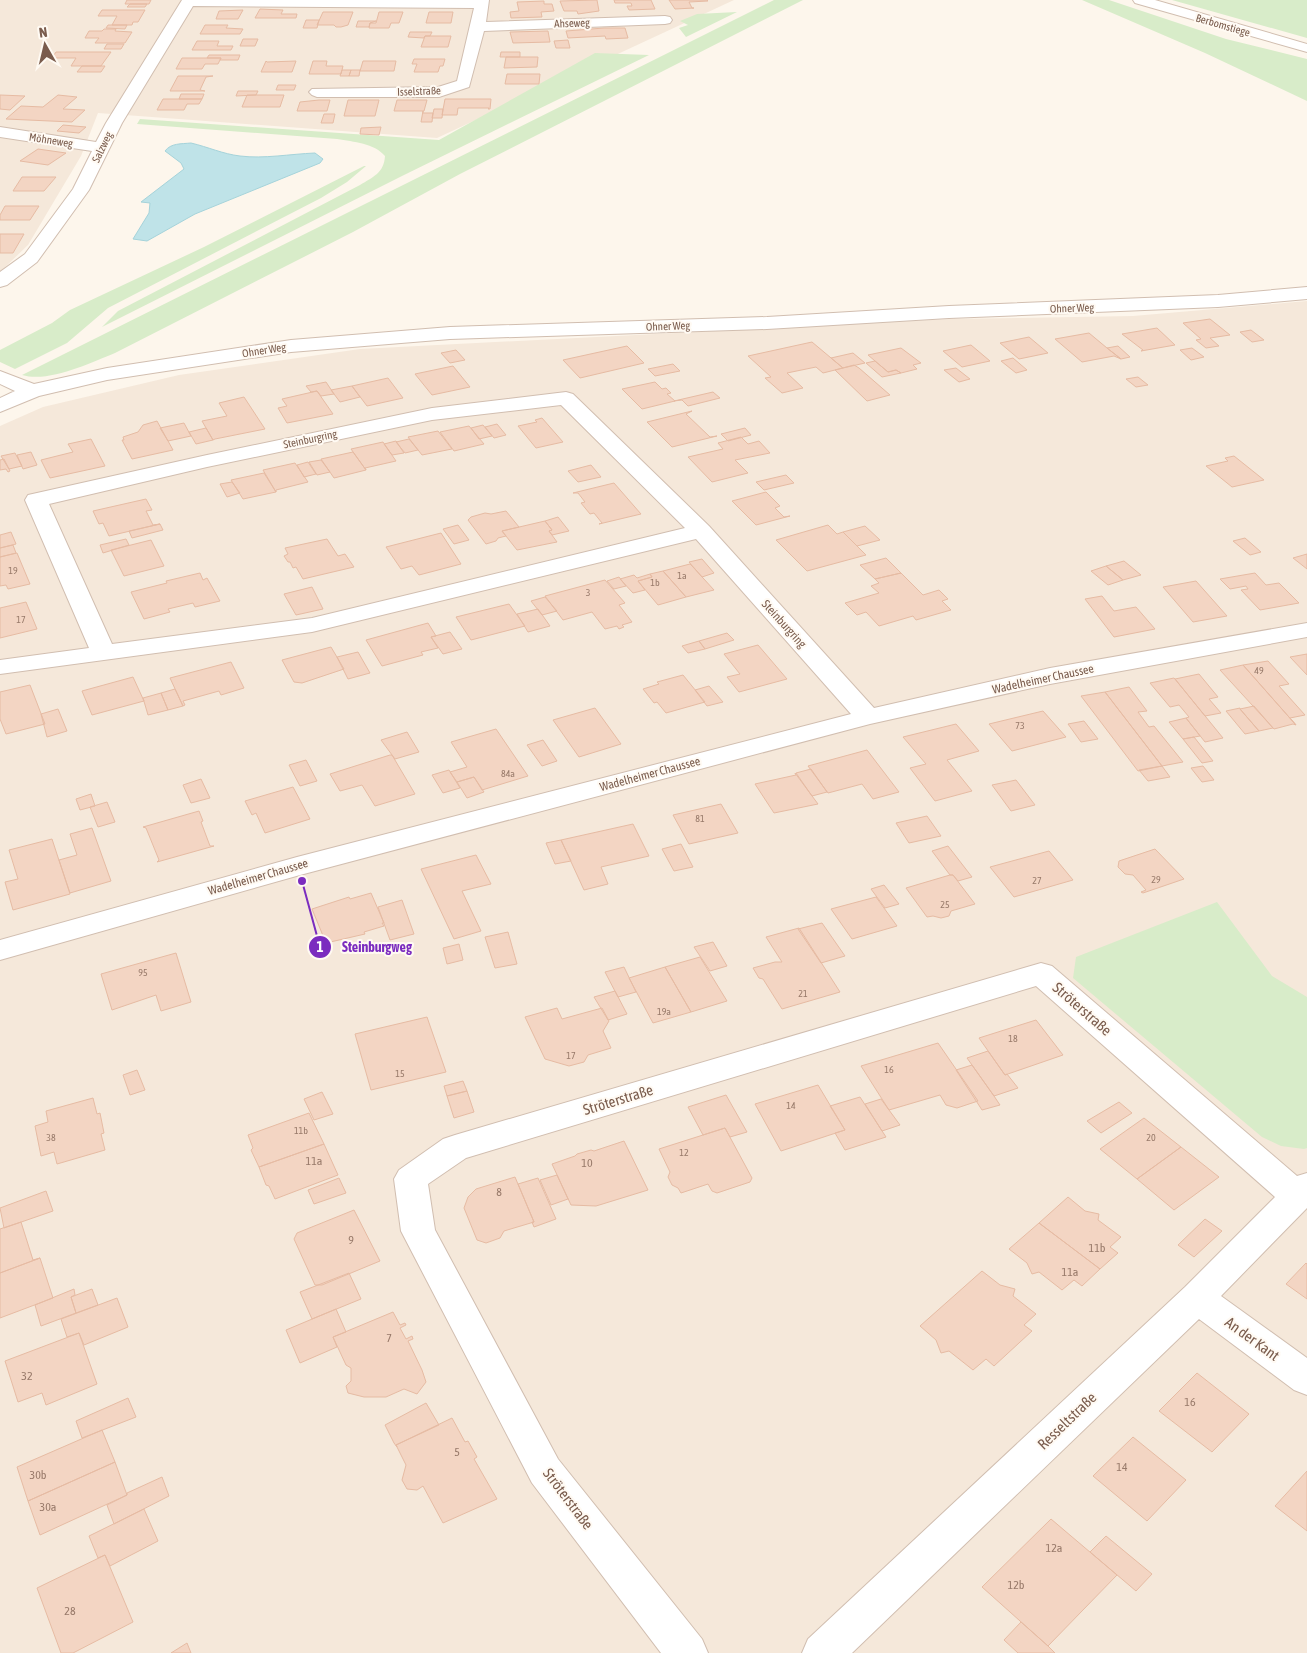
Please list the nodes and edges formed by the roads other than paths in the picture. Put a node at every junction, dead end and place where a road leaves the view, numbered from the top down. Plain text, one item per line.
1 (1140, 0) edge
2 (189, 1) edge
3 (482, 2) edge
4 (665, 20) dead end
5 (478, 27) junction
6 (1307, 48) edge
7 (316, 92) dead end
8 (0, 132) edge
9 (102, 148) junction
10 (0, 281) edge
11 (1307, 293) edge
12 (0, 377) edge
13 (32, 391) junction
14 (0, 406) edge
15 (701, 531) junction
16 (1307, 630) edge
17 (104, 653) junction
18 (0, 667) edge
19 (868, 716) junction
20 (0, 950) edge
21 (1302, 1191) edge
22 (1197, 1298) junction
23 (1307, 1379) edge
24 (687, 1653) edge
25 (823, 1653) edge

1 - 6 street, Berbomstiege
2 - 3 street
2 - 9 street, Salzweg
3 - 5 street, Isselstraße
4 - 5 street, Ahseweg
5 - 7 street, Isselstraße
8 - 9 street, Möhneweg
9 - 10 street, Salzweg
11 - 13 street, Ohner Weg
12 - 13 street
13 - 14 street, Ohner Weg
15 - 17 street
15 - 17 street, Steinburgring
15 - 19 street, Steinburgring
16 - 19 street, Wadelheimer Chaussee
17 - 18 street
19 - 20 street, Wadelheimer Chaussee
21 - 22 street, Resseltstraße
21 - 24 street, Ströterstraße
22 - 23 street, An der Kant
22 - 25 street, Resseltstraße

